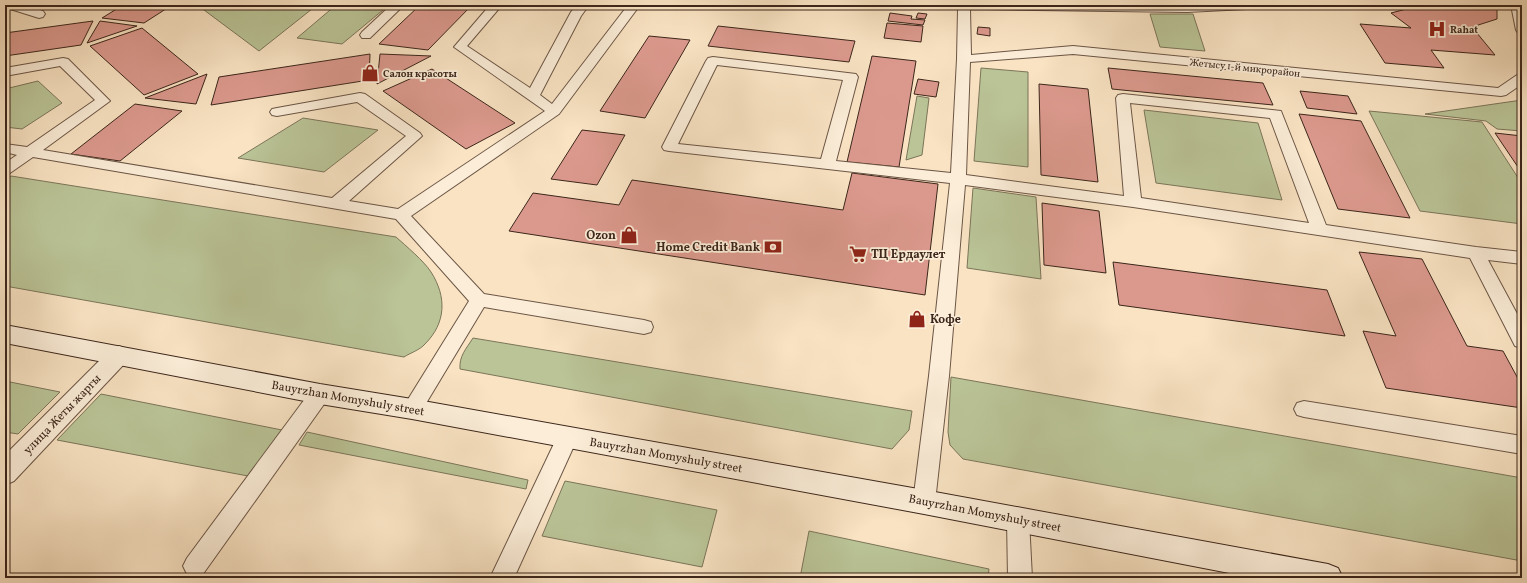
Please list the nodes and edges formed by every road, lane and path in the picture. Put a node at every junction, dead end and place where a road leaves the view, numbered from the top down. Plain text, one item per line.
1 (11, 5) edge
2 (398, 5) edge
3 (496, 5) edge
4 (583, 5) edge
5 (634, 5) edge
6 (960, 5) edge
7 (1246, 5) edge
8 (1517, 5) edge
9 (39, 14) dead end
10 (1522, 30) edge
11 (366, 35) dead end
12 (964, 59) junction
13 (5, 72) edge
14 (1522, 78) edge
15 (533, 96) junction
16 (554, 111) junction
17 (277, 112) dead end
18 (5, 148) edge
19 (32, 151) junction
20 (827, 164) junction
21 (5, 170) edge
22 (958, 179) junction
23 (1133, 202) junction
24 (335, 204) junction
25 (401, 215) junction
26 (1320, 230) junction
27 (1476, 253) junction
28 (1522, 258) edge
29 (479, 300) junction
30 (644, 327) dead end
31 (5, 334) edge
32 (1522, 341) edge
33 (119, 355) junction
34 (320, 394) junction
35 (412, 409) junction
36 (1304, 409) dead end
37 (567, 437) junction
38 (1522, 445) edge
39 (5, 473) edge
40 (924, 502) junction
41 (1018, 520) junction
42 (195, 566) dead end
43 (502, 578) edge
44 (1020, 578) edge
45 (1328, 578) edge

1 - 9 lane
2 - 11 lane
3 - 15 lane
4 - 15 lane
5 - 16 lane
6 - 7 lane
6 - 12 lane
8 - 10 lane
12 - 14 lane, Жетысу 1-й микрорайон
12 - 22 lane
13 - 19 lane
15 - 16 lane
16 - 25 lane
17 - 24 lane
18 - 19 lane
19 - 21 lane
19 - 24 lane
20 - 20 lane
20 - 22 lane
22 - 23 lane
22 - 40 lane
23 - 26 lane
23 - 26 lane
24 - 25 lane
25 - 29 lane
26 - 27 lane
27 - 28 lane
27 - 32 lane
29 - 30 lane
29 - 35 lane
31 - 33 main road, Bauyrzhan Momyshuly street
33 - 34 main road, Bauyrzhan Momyshuly street
33 - 39 main road, улица Жеты жаргы
34 - 35 main road, Bauyrzhan Momyshuly street
34 - 42 lane
35 - 37 main road, Bauyrzhan Momyshuly street
36 - 38 lane
37 - 40 main road, Bauyrzhan Momyshuly street
37 - 43 lane
40 - 41 main road, Bauyrzhan Momyshuly street
41 - 44 lane
41 - 45 main road, Bauyrzhan Momyshuly street

